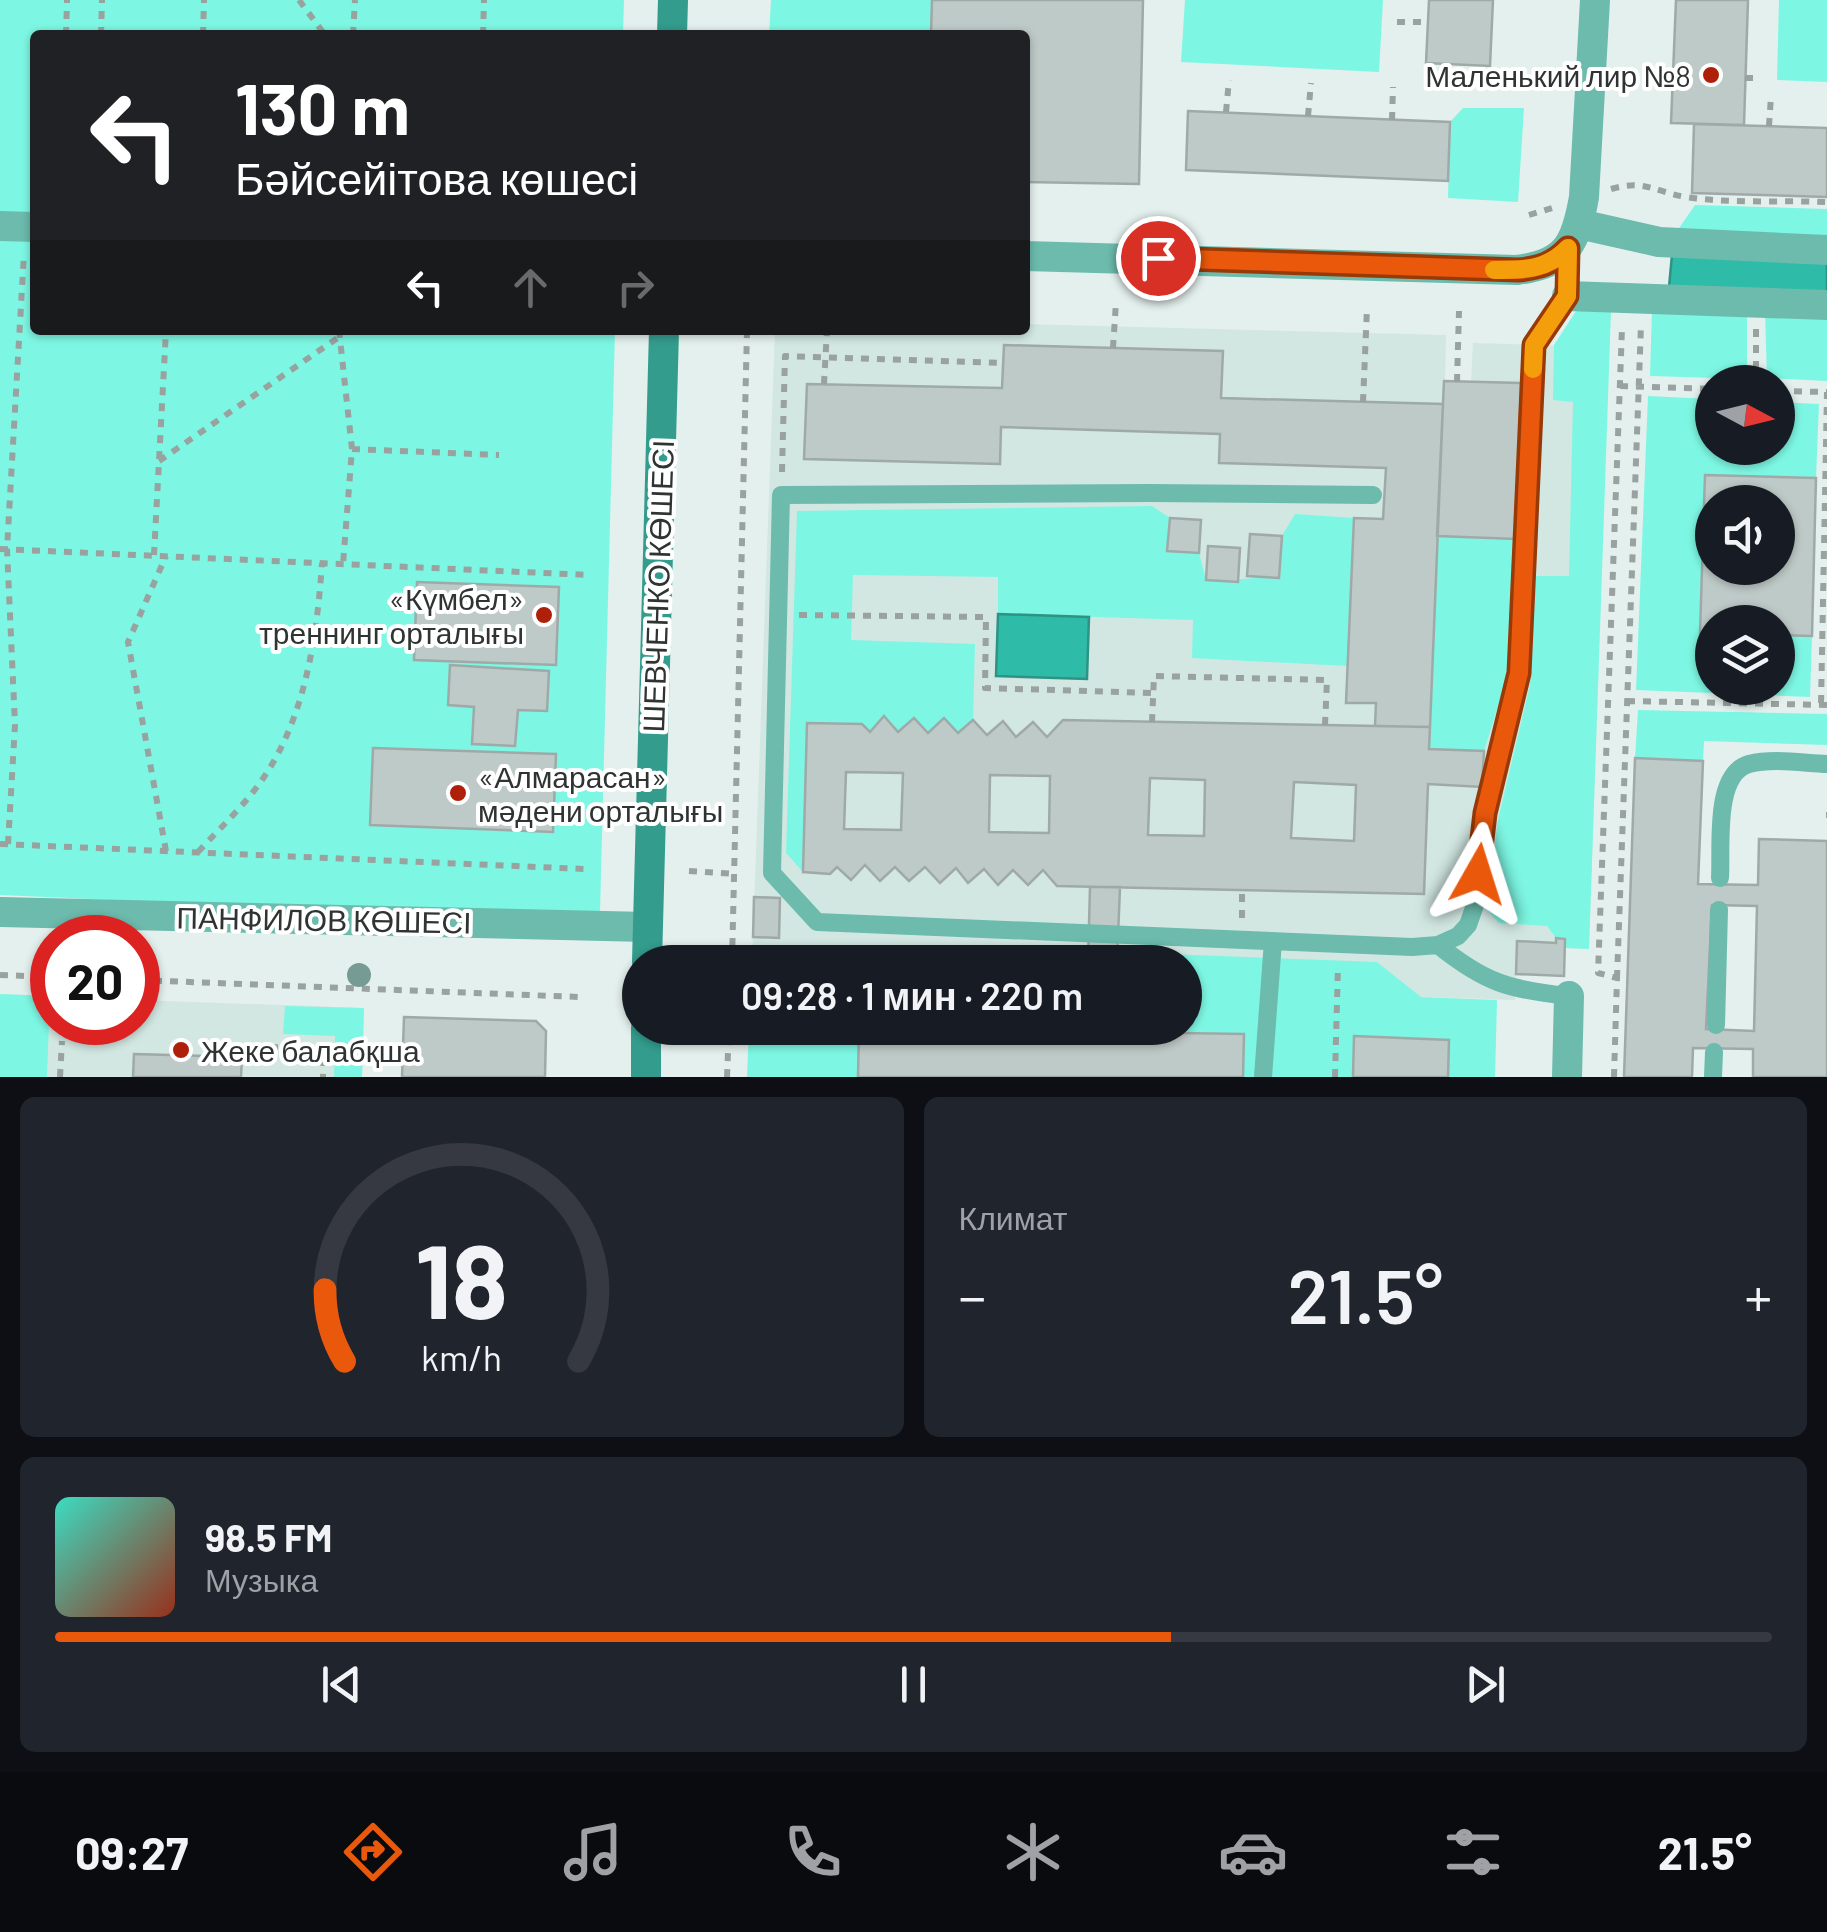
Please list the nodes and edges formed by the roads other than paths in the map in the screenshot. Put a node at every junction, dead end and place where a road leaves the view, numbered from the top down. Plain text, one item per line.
1 (673, 0) edge
2 (1595, 0) edge
3 (672, 30) edge
4 (1577, 223) junction
5 (1827, 250) edge
6 (1030, 256) edge
7 (1567, 296) junction
8 (1827, 305) edge
9 (664, 335) edge
10 (1373, 496) dead end
11 (1827, 764) edge
12 (1720, 878) dead end
13 (1719, 910) dead end
14 (0, 912) edge
15 (647, 926) junction
16 (1273, 941) junction
17 (647, 945) edge
18 (1438, 945) junction
19 (1569, 996) joint
20 (1716, 1025) dead end
21 (646, 1045) edge
22 (1714, 1052) dead end
23 (646, 1077) edge
24 (1263, 1077) edge
25 (1567, 1077) edge
26 (1714, 1077) edge

1 - 3 street
2 - 4 street
4 - 5 street
4 - 6 street
4 - 7 lane
7 - 8 street
7 - 18 lane
9 - 15 street, ШЕВЧЕНКО КӨШЕСІ
10 - 16 lane
11 - 12 lane
13 - 20 lane
14 - 15 street, ПАНФИЛОВ КӨШЕСІ
15 - 17 street, ШЕВЧЕНКО КӨШЕСІ
16 - 18 lane
16 - 24 lane
18 - 19 lane
19 - 25 street
21 - 23 street
22 - 26 lane

